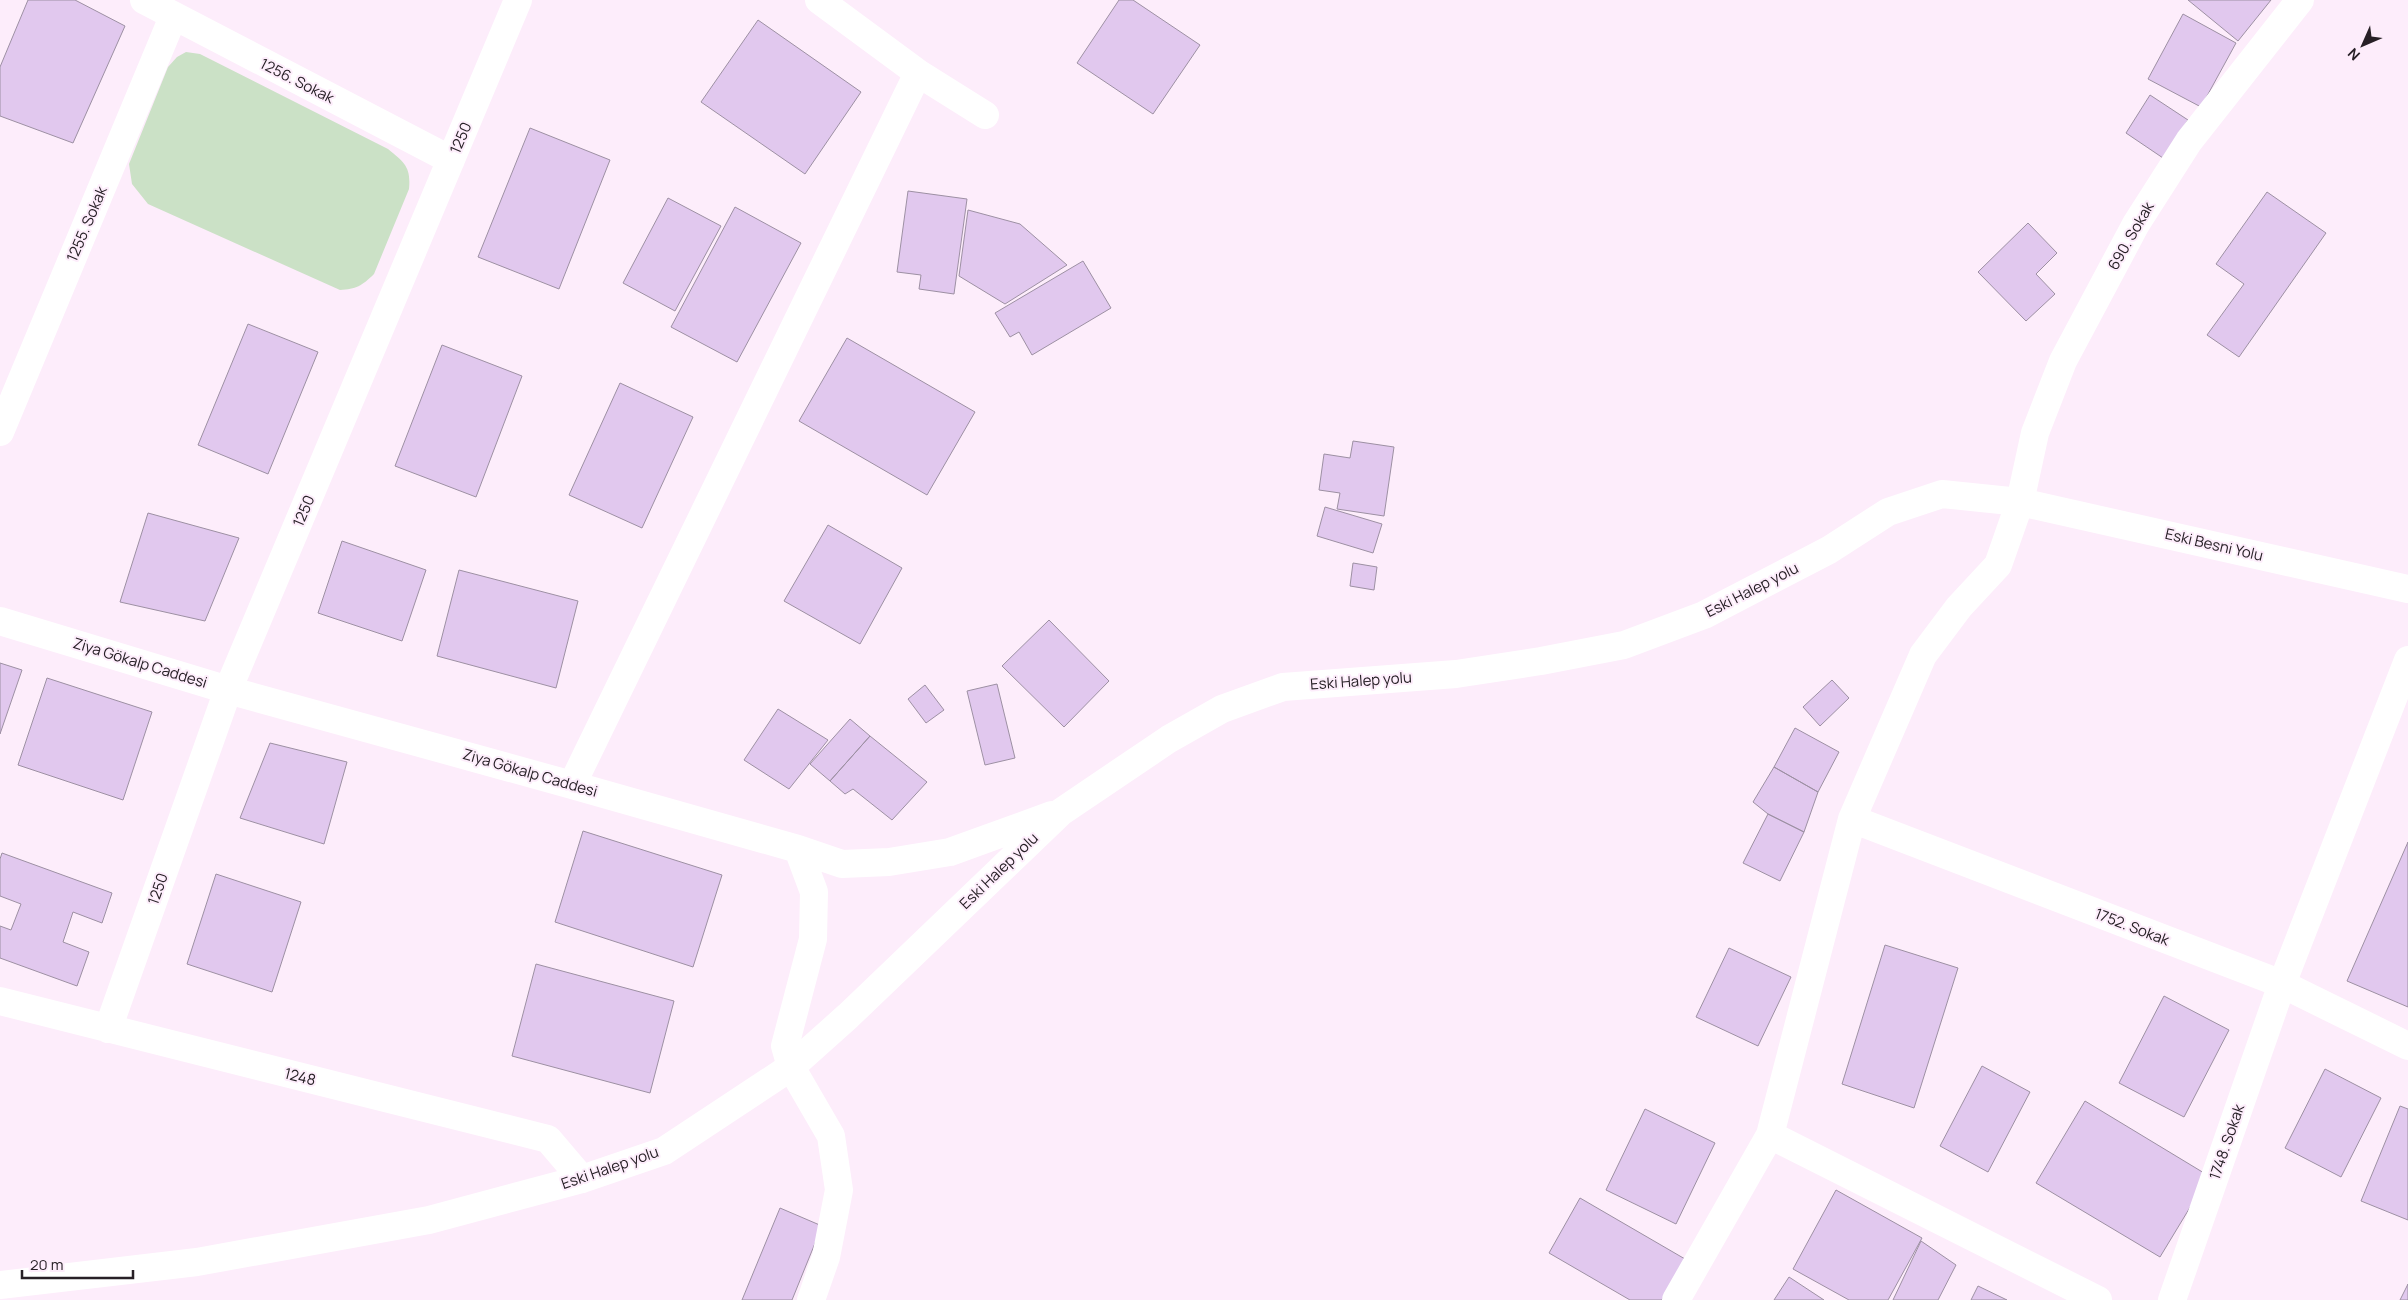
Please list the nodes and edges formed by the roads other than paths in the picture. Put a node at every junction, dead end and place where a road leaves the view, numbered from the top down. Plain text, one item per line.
1 (144, 0) edge
2 (518, 0) edge
3 (819, 0) edge
4 (2300, 0) edge
5 (174, 17) junction
6 (918, 73) junction
7 (985, 115) dead end
8 (451, 160) junction
9 (0, 432) edge
10 (2020, 502) junction
11 (2408, 589) edge
12 (0, 621) edge
13 (2408, 660) edge
14 (228, 690) junction
15 (572, 785) junction
16 (1061, 812) junction
17 (1852, 819) junction
18 (798, 849) junction
19 (2282, 984) junction
20 (0, 1001) edge
21 (108, 1029) junction
22 (2408, 1046) edge
23 (791, 1067) junction
24 (1770, 1135) junction
25 (582, 1179) junction
26 (0, 1285) edge
27 (811, 1300) edge
28 (1676, 1300) edge
29 (2098, 1300) edge
30 (2172, 1300) edge

1 - 5 street, 1256. Sokak
2 - 8 street, 1250
3 - 6 street
4 - 10 street, 690. Sokak
5 - 8 street, 1256. Sokak
5 - 9 street, 1255. Sokak
6 - 7 street
6 - 15 street
8 - 14 street, 1250
10 - 11 street, Eski Besni Yolu
10 - 16 street, Eski Halep yolu
10 - 17 street, 690. Sokak
12 - 14 street, Ziya Gökalp Caddesi
13 - 19 street, 1748. Sokak
14 - 15 street, Ziya Gökalp Caddesi
14 - 21 street, 1250
15 - 18 street, Ziya Gökalp Caddesi
16 - 18 street, Ziya Gökalp Caddesi
16 - 23 street, Eski Halep yolu
17 - 19 street, 1752. Sokak
17 - 24 street, 690. Sokak
18 - 23 street
19 - 22 street, 1752. Sokak
19 - 30 street, 1748. Sokak
20 - 21 street, 1248
21 - 25 street, 1248
23 - 25 street, Eski Halep yolu
23 - 27 street
24 - 28 street, 690. Sokak
24 - 29 street
25 - 26 street, Eski Halep yolu

